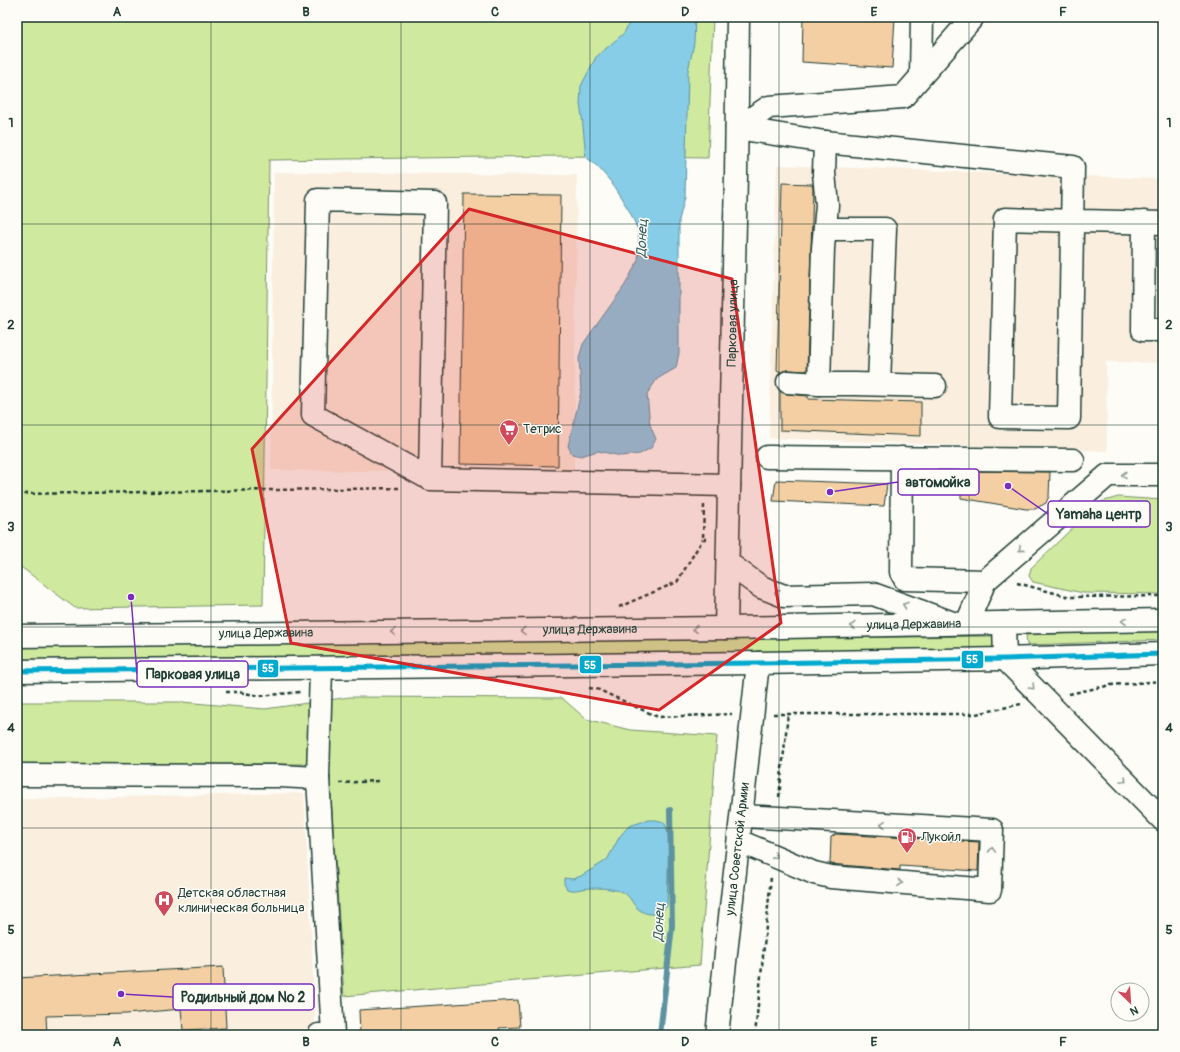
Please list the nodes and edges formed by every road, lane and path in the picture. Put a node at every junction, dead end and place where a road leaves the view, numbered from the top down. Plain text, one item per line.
1 (738, 17) edge
2 (922, 17) edge
3 (973, 17) edge
4 (921, 76) junction
5 (737, 128) junction
6 (826, 142) junction
7 (1072, 221) junction
8 (1154, 222) edge
9 (825, 229) junction
10 (1163, 330) edge
11 (788, 382) dead end
12 (819, 384) junction
13 (879, 384) junction
14 (935, 386) dead end
15 (767, 456) dead end
16 (902, 458) junction
17 (1073, 460) dead end
18 (1163, 475) edge
19 (430, 479) junction
20 (729, 485) junction
21 (400, 488) dead end
22 (17, 494) edge
23 (704, 504) dead end
24 (728, 538) junction
25 (702, 539) junction
26 (728, 563) junction
27 (988, 578) junction
28 (1163, 596) edge
29 (612, 610) dead end
30 (1163, 620) edge
31 (1004, 623) junction
32 (961, 624) junction
33 (726, 628) junction
34 (17, 636) edge
35 (1163, 654) edge
36 (1005, 659) junction
37 (758, 663) junction
38 (321, 668) junction
39 (17, 672) edge
40 (1163, 681) edge
41 (582, 687) dead end
42 (1044, 699) junction
43 (753, 714) junction
44 (17, 775) edge
45 (318, 778) junction
46 (742, 816) junction
47 (1163, 820) edge
48 (739, 841) junction
49 (319, 1035) edge
50 (717, 1035) edge

1 - 5 main road, Парковая улица
2 - 4 main road
3 - 4 main road
4 - 5 main road
5 - 6 main road
5 - 20 main road, Парковая улица
6 - 7 main road
6 - 9 main road
7 - 7 main road
7 - 8 main road
8 - 10 main road
9 - 12 main road
9 - 13 main road
11 - 12 main road
12 - 13 main road
13 - 14 main road
15 - 16 main road
16 - 17 main road
16 - 27 main road
18 -> 27 main road
19 - 19 main road
19 - 20 main road
20 - 24 main road, Парковая улица
21 - 22 path
23 - 25 path
24 - 25 path
24 - 26 main road, Парковая улица
25 - 29 path
32 -> 26 main road
26 - 33 main road, Парковая улица
27 - 28 path
27 - 32 main road
30 -> 31 main road, улица Державина
31 - 32 main road, улица Державина
31 - 36 main road
32 -> 33 main road, улица Державина
33 -> 34 main road, улица Державина
35 - 36 main road
36 - 37 main road
36 -> 42 main road
37 - 38 main road
37 - 43 main road, улица Советской Армии
38 - 39 main road
38 - 45 main road
40 - 42 path
41 - 43 path
42 - 43 path
42 -> 47 main road
43 - 46 main road, улица Советской Армии
44 - 45 main road
45 - 49 main road
46 - 48 main road, улица Советской Армии
48 -> 46 main road
48 - 50 main road, улица Советской Армии

